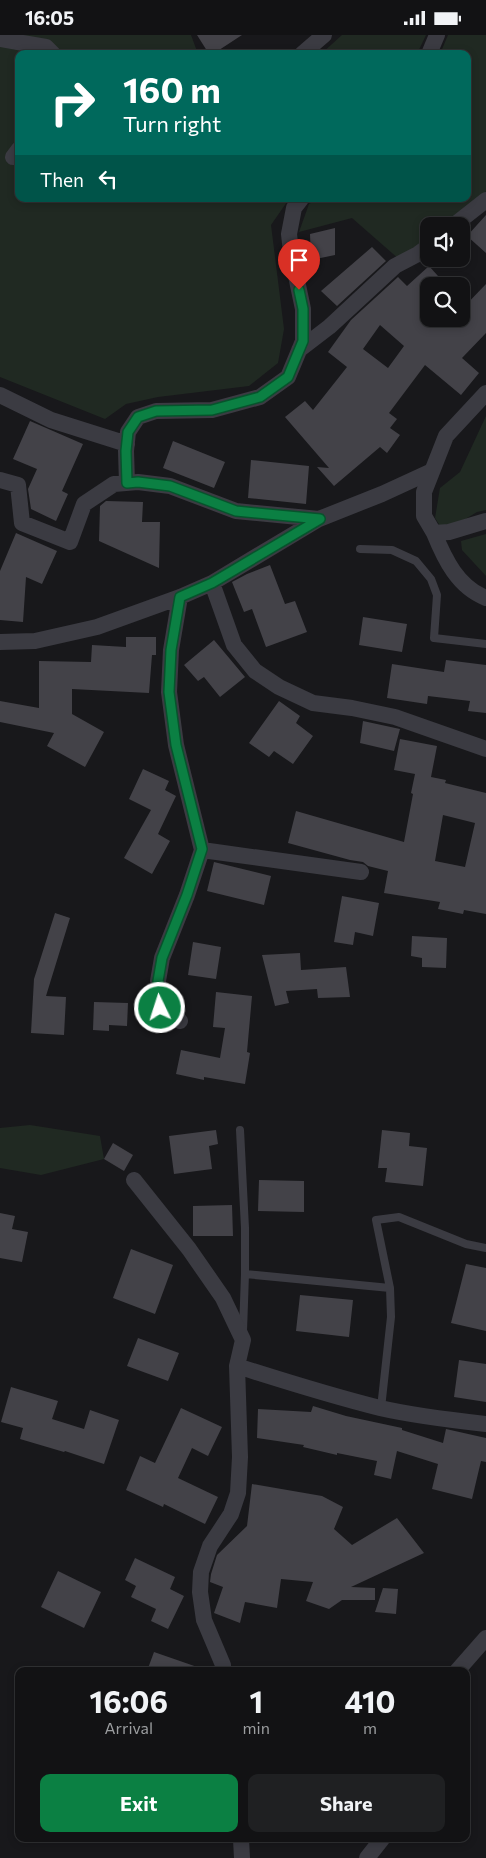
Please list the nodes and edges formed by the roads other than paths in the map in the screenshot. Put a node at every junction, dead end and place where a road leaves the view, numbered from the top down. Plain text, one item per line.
1 (324, 35) edge
2 (437, 35) edge
3 (0, 39) edge
4 (49, 50) edge
5 (307, 50) edge
6 (431, 50) edge
7 (486, 199) edge
8 (299, 202) edge
9 (464, 217) edge
10 (420, 253) edge
11 (299, 350) junction
12 (486, 393) edge
13 (0, 395) edge
14 (127, 444) junction
15 (432, 471) junction
16 (0, 480) edge
17 (127, 483) junction
18 (320, 519) junction
19 (486, 521) edge
20 (434, 533) junction
21 (360, 549) dead end
22 (212, 583) junction
23 (180, 597) junction
24 (486, 598) edge
25 (0, 642) edge
26 (486, 644) edge
27 (486, 749) edge
28 (202, 849) junction
29 (361, 872) dead end
30 (180, 1021) dead end
31 (240, 1131) dead end
32 (134, 1180) dead end
33 (486, 1248) edge
34 (244, 1274) junction
35 (390, 1288) junction
36 (243, 1340) junction
37 (237, 1366) junction
38 (382, 1408) junction
39 (486, 1424) edge
40 (486, 1638) edge
41 (223, 1667) edge
42 (461, 1667) edge
43 (241, 1842) edge
44 (380, 1842) edge
45 (242, 1858) edge
46 (367, 1858) edge

1 - 5 street
2 - 6 street
3 - 4 street
7 - 9 street
8 - 11 street
10 - 11 street
11 - 14 street
12 - 15 street
13 - 14 street
14 - 17 street
15 - 18 street
15 - 20 street
16 - 17 street
17 - 18 street
18 - 22 street
19 - 20 street
20 - 24 street
21 - 26 lane
22 - 23 street
22 - 27 street
23 - 25 street
23 - 28 street
28 - 29 street
28 - 30 street
31 - 34 lane
32 - 36 street
33 - 35 lane
34 - 35 lane
34 - 36 lane
35 - 38 lane
36 - 37 street
37 - 38 street
37 - 41 street
38 - 39 street
40 - 42 street
43 - 45 street
44 - 46 street

